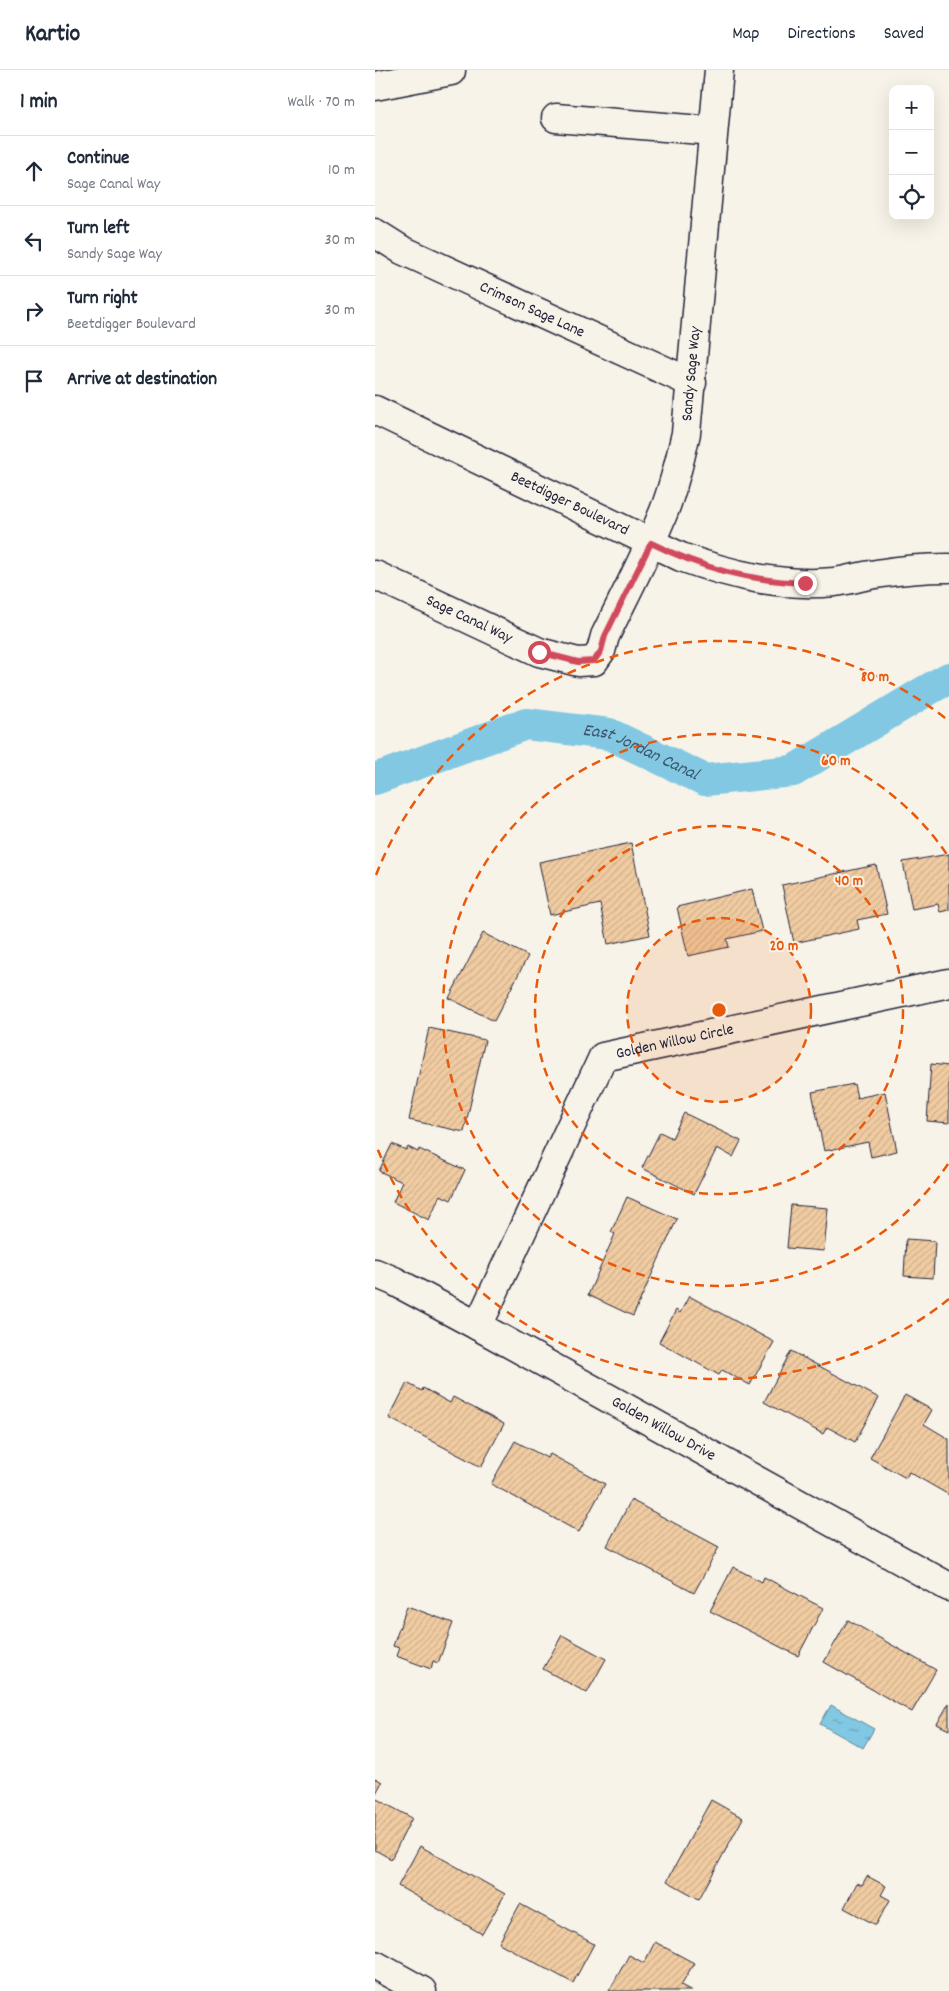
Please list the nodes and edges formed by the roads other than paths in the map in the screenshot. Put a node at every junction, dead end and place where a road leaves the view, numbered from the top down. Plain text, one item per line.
1 (719, 70) edge
2 (451, 71) edge
3 (375, 86) edge
4 (556, 118) dead end
5 (713, 131) junction
6 (375, 233) edge
7 (692, 382) junction
8 (375, 410) edge
9 (651, 543) junction
10 (949, 568) edge
11 (375, 575) edge
12 (594, 661) joint
13 (949, 983) edge
14 (375, 1273) edge
15 (478, 1326) junction
16 (949, 1587) edge
17 (375, 1965) edge
18 (422, 1991) edge

1 - 5 street, Sandy Sage Way
2 - 3 street
4 - 5 street
5 - 7 street, Sandy Sage Way
6 - 7 street, Crimson Sage Lane
7 - 9 street, Sandy Sage Way
8 - 9 street, Beetdigger Boulevard
9 - 10 street, Beetdigger Boulevard
9 - 12 street, Sandy Sage Way
11 - 12 street, Sage Canal Way
13 - 15 street, Golden Willow Circle
14 - 15 street, Golden Willow Drive
15 - 16 street, Golden Willow Drive
17 - 18 street

